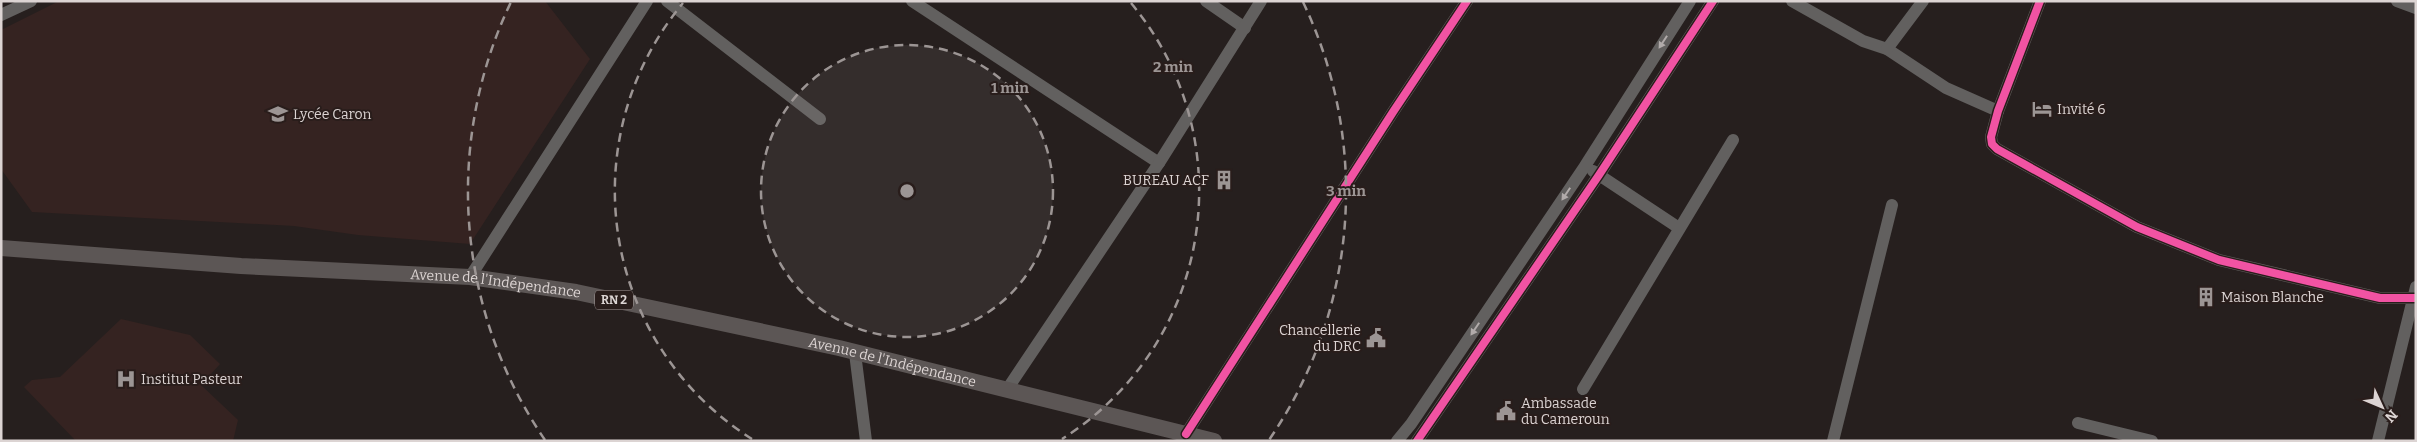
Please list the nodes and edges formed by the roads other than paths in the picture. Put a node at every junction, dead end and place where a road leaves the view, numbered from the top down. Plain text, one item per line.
1 (31, 1) edge
2 (647, 1) edge
3 (667, 1) edge
4 (912, 1) edge
5 (1206, 1) edge
6 (1262, 1) edge
7 (1467, 1) edge
8 (1690, 1) edge
9 (1713, 1) edge
10 (1792, 1) edge
11 (1923, 1) edge
12 (2040, 1) edge
13 (2397, 1) edge
14 (2416, 8) edge
15 (1, 15) edge
16 (1245, 28) junction
17 (1887, 49) junction
18 (1998, 111) junction
19 (820, 120) dead end
20 (1732, 140) dead end
21 (1159, 163) junction
22 (1585, 166) junction
23 (1599, 175) junction
24 (1892, 205) dead end
25 (1679, 228) junction
26 (1, 248) edge
27 (470, 277) junction
28 (2414, 294) edge
29 (854, 353) junction
30 (1583, 389) dead end
31 (1006, 391) junction
32 (2078, 423) dead end
33 (1186, 434) junction
34 (1425, 435) edge
35 (866, 441) edge
36 (1214, 441) edge
37 (1397, 441) edge
38 (1417, 441) edge
39 (1833, 441) edge
40 (2152, 441) edge
41 (2378, 441) edge

1 - 15 street
2 - 27 street
3 - 19 street
4 - 21 street
5 - 16 street
6 - 16 street
7 - 33 street
8 -> 22 street
9 - 23 street
10 - 17 street
11 - 17 street
12 - 18 street
13 - 14 street
16 - 21 street
17 - 18 street
18 - 28 street
20 - 25 street
21 - 31 street
22 - 23 street
22 -> 37 street
23 - 25 street
23 - 34 street
24 - 39 street
25 - 30 street
26 - 27 main road, Avenue de l'Indépendance / RN 2
27 - 29 main road, Avenue de l'Indépendance / RN 2
28 - 41 street
29 - 31 main road, Avenue de l'Indépendance / RN 2
29 - 35 street
31 - 33 main road, Avenue de l'Indépendance / RN 2
32 - 40 street
33 - 36 main road, Avenue de l'Indépendance / RN 2
34 - 38 street

